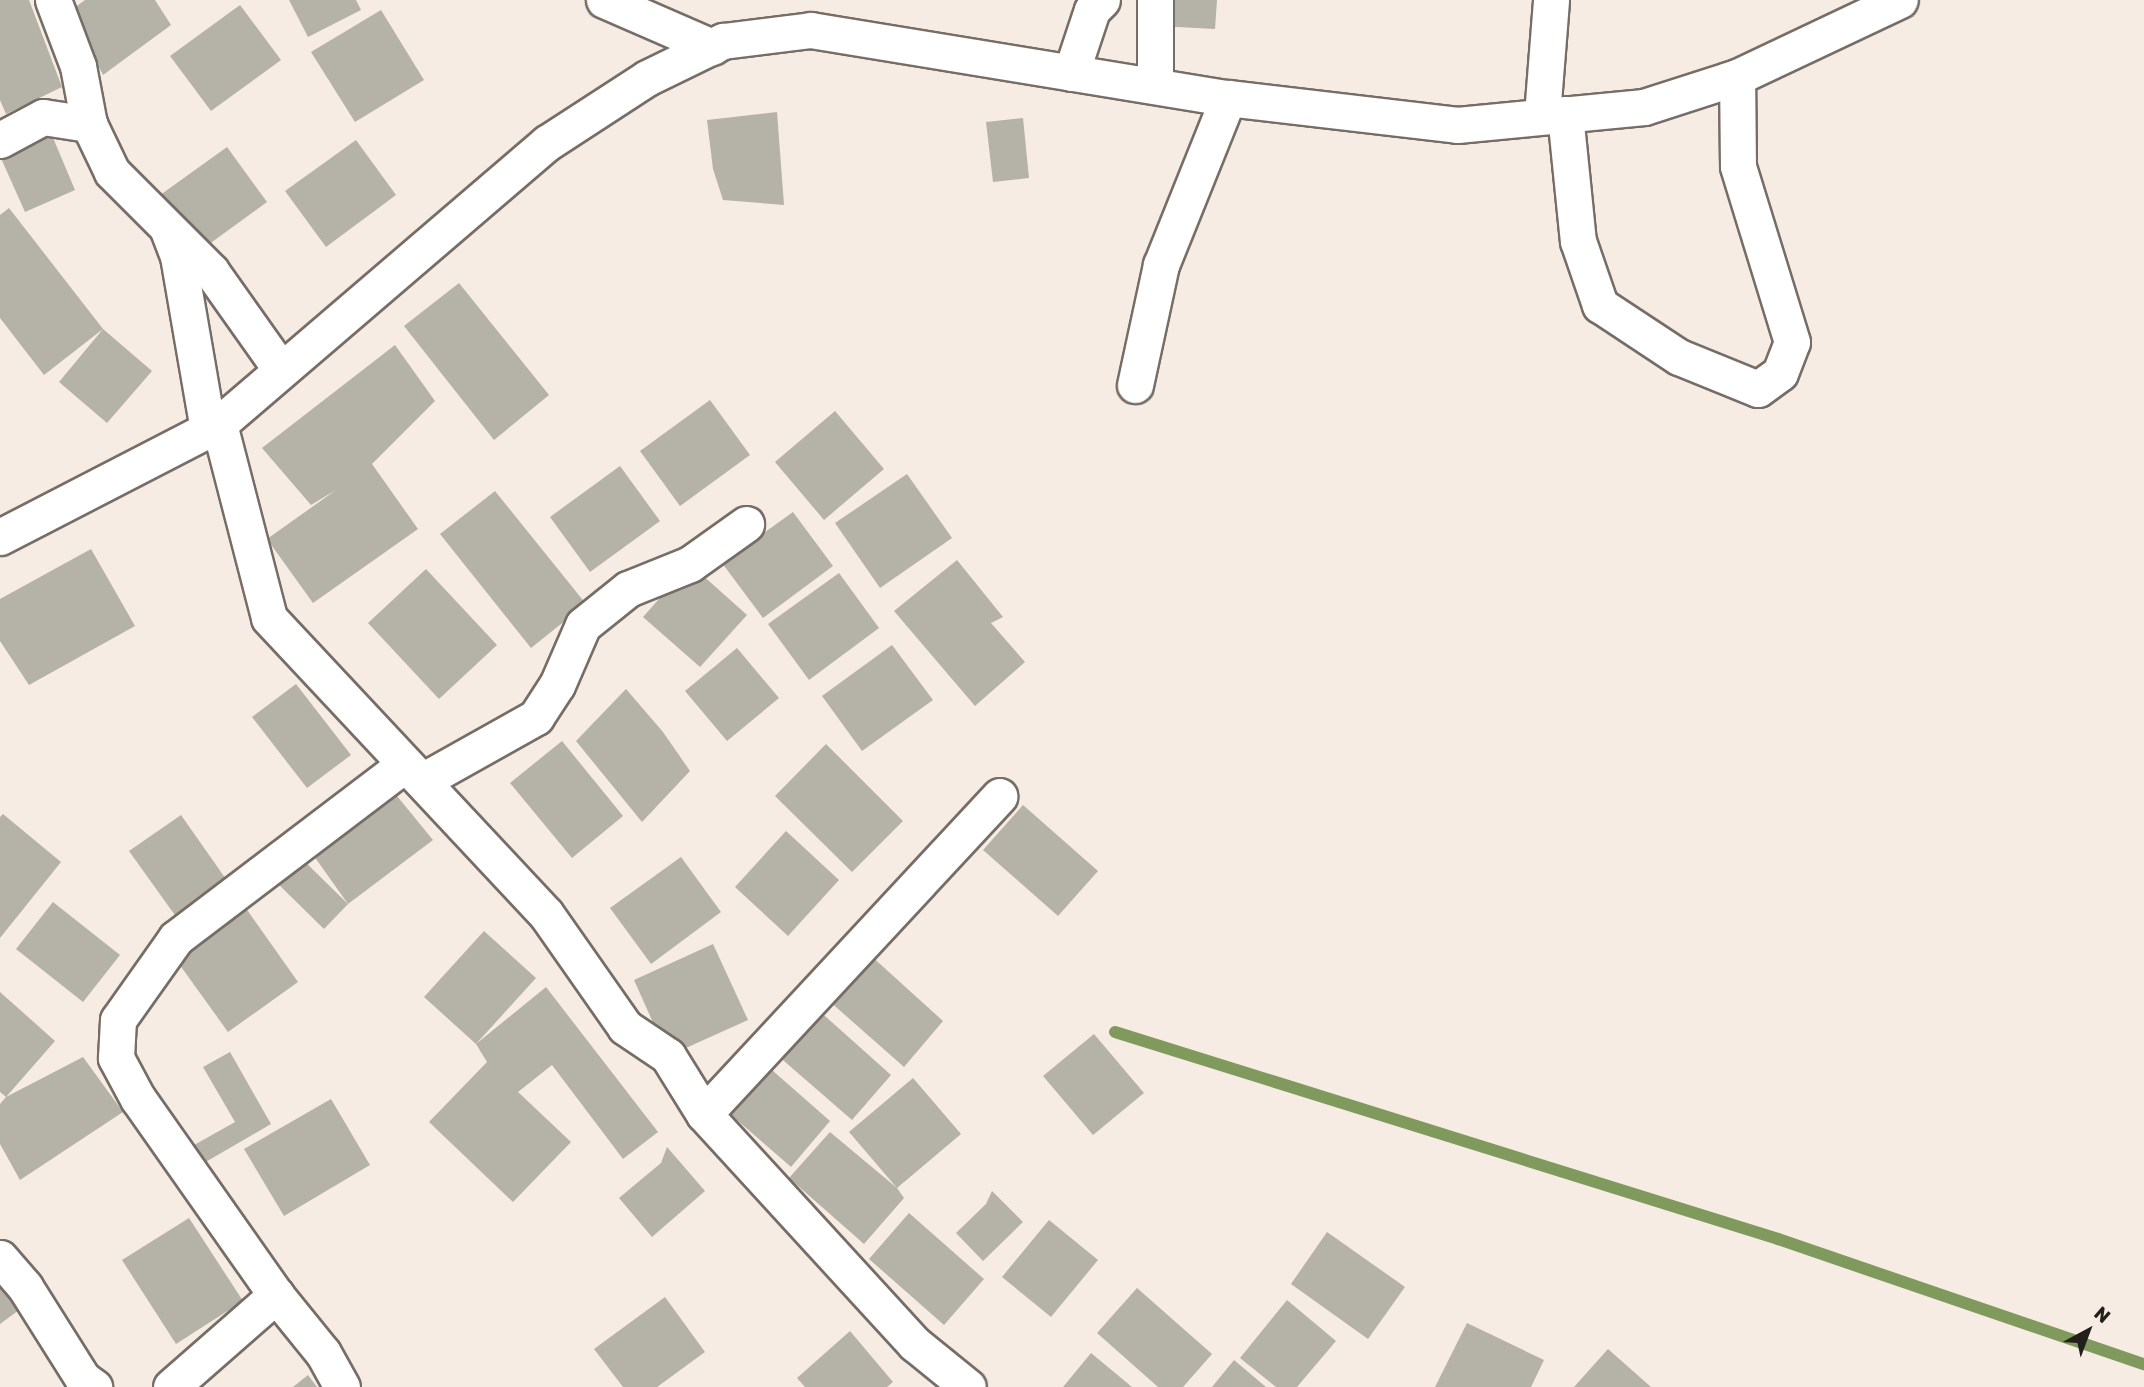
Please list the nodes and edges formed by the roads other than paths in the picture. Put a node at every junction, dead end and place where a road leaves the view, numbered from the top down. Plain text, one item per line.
1 (53, 0) edge
2 (604, 0) edge
3 (1102, 0) edge
4 (1156, 0) edge
5 (1551, 0) edge
6 (1900, 0) edge
7 (712, 47) junction
8 (1071, 73) junction
9 (1737, 77) junction
10 (1155, 86) junction
11 (1228, 99) junction
12 (1553, 114) junction
13 (89, 124) junction
14 (0, 140) edge
15 (164, 221) junction
16 (281, 370) junction
17 (1135, 385) dead end
18 (214, 426) junction
19 (746, 524) dead end
20 (0, 537) edge
21 (413, 773) junction
22 (999, 796) dead end
23 (704, 1114) junction
24 (0, 1258) edge
25 (276, 1295) junction
26 (94, 1387) edge
27 (171, 1387) edge
28 (342, 1387) edge
29 (968, 1387) edge

1 - 13 street
2 - 7 street
3 - 8 street
4 - 10 street
5 - 12 street
6 - 9 street
7 - 8 street
7 - 16 street
8 - 10 street
9 - 12 street
9 - 12 street
10 - 11 street
11 - 12 street
11 - 17 street
13 - 14 street
13 - 15 street
15 - 16 street
15 - 18 street
16 - 18 street
18 - 20 street
18 - 21 street
19 - 21 street
21 - 23 street
21 - 25 street
22 - 23 street
23 - 29 street
24 - 26 street
25 - 27 street
25 - 28 street

